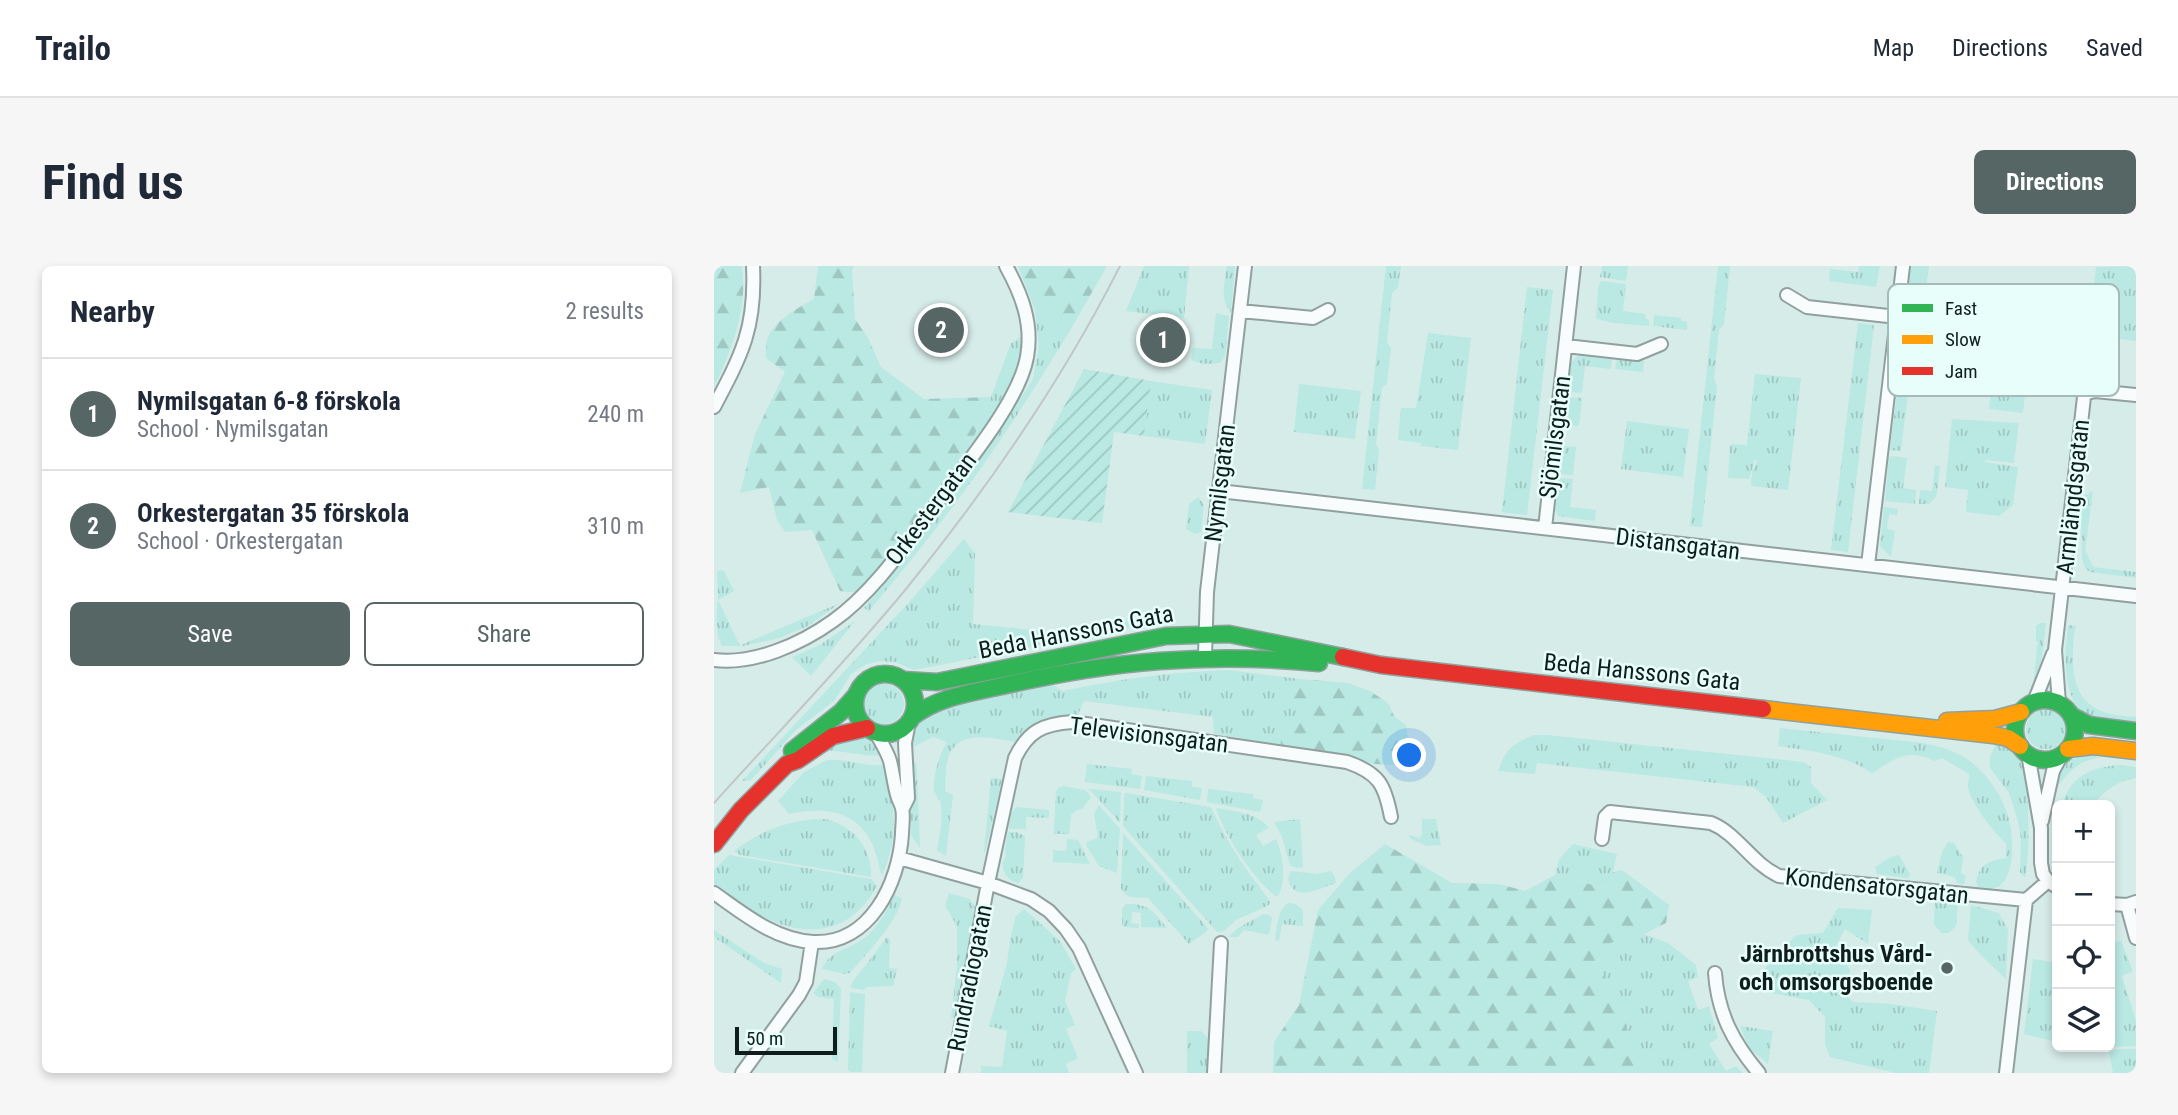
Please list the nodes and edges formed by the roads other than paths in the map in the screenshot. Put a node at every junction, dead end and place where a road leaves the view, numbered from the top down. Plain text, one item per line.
1 (753, 266) edge
2 (1006, 266) edge
3 (1245, 266) edge
4 (1574, 266) edge
5 (1903, 266) edge
6 (1901, 284) edge
7 (1787, 295) dead end
8 (1328, 310) dead end
9 (1240, 311) junction
10 (1888, 316) edge
11 (1661, 344) dead end
12 (1566, 346) junction
13 (1888, 394) edge
14 (2085, 396) edge
15 (714, 407) edge
16 (1219, 491) junction
17 (1545, 528) junction
18 (1868, 565) junction
19 (2063, 589) junction
20 (2136, 596) edge
21 (1205, 634) junction
22 (2055, 650) junction
23 (1205, 655) junction
24 (714, 660) edge
25 (1381, 665) junction
26 (903, 680) junction
27 (856, 695) junction
28 (2059, 703) junction
29 (2027, 707) junction
30 (2072, 716) junction
31 (911, 720) junction
32 (1898, 723) junction
33 (871, 730) junction
34 (2136, 731) edge
35 (2024, 750) junction
36 (2136, 751) edge
37 (2064, 752) junction
38 (786, 764) junction
39 (902, 808) junction
40 (1391, 817) dead end
41 (2041, 828) junction
42 (1602, 839) dead end
43 (714, 844) edge
44 (899, 858) junction
45 (988, 883) junction
46 (2052, 884) edge
47 (714, 893) edge
48 (2026, 900) junction
49 (2131, 903) edge
50 (2136, 938) edge
51 (812, 942) junction
52 (1221, 943) dead end
53 (1715, 973) dead end
54 (742, 1073) edge
55 (952, 1073) edge
56 (1136, 1073) edge
57 (1214, 1073) edge
58 (1759, 1073) edge
59 (2006, 1073) edge

1 - 15 street
2 - 24 street, Orkestergatan
3 - 9 street, Nymilsgatan
4 - 12 street, Sjömilsgatan
5 - 6 street
7 - 10 street
8 - 9 street
9 - 16 street, Nymilsgatan
11 - 12 street, Sjömilsgatan
12 - 17 street, Sjömilsgatan
13 - 18 street
14 - 19 street, Armlängdsgatan
16 - 17 street, Distansgatan
16 - 21 street, Nymilsgatan
17 - 18 street, Distansgatan
18 - 19 street, Distansgatan
19 - 20 street, Distansgatan
19 - 22 street, Armlängdsgatan
21 - 23 street, Nymilsgatan
21 - 25 street, Beda Hanssons Gata
21 - 26 street, Beda Hanssons Gata
22 - 28 street, Armlängdsgatan
22 - 29 street, Armlängdsgatan
23 - 25 street, Beda Hanssons Gata
23 - 31 street, Beda Hanssons Gata
25 - 32 street, Beda Hanssons Gata
26 - 27 street, Beda Hanssons Gata
26 - 31 street
27 - 33 street
27 - 38 street, Beda Hanssons Gata
28 - 29 street, Beda Hanssons Gata
28 - 30 street
29 - 32 street, Beda Hanssons Gata
29 - 35 street
30 - 34 street
30 - 37 street
31 - 33 street, Beda Hanssons Gata
31 - 39 street
32 - 35 street, Beda Hanssons Gata
33 - 38 street, Beda Hanssons Gata
33 - 39 street
35 - 37 street, Beda Hanssons Gata
35 - 41 street
36 - 37 street, Beda Hanssons Gata
37 - 41 street
38 - 43 street, Beda Hanssons Gata
39 - 44 street
40 - 45 street, Televisionsgatan
41 - 46 street
42 - 48 street, Kondensatorsgatan
44 - 45 street
44 - 51 street
45 - 55 street, Rundradiogatan
45 - 56 street
46 - 48 street
47 - 51 street
48 - 59 street
49 - 50 street
51 - 54 street
52 - 57 street
53 - 58 street

